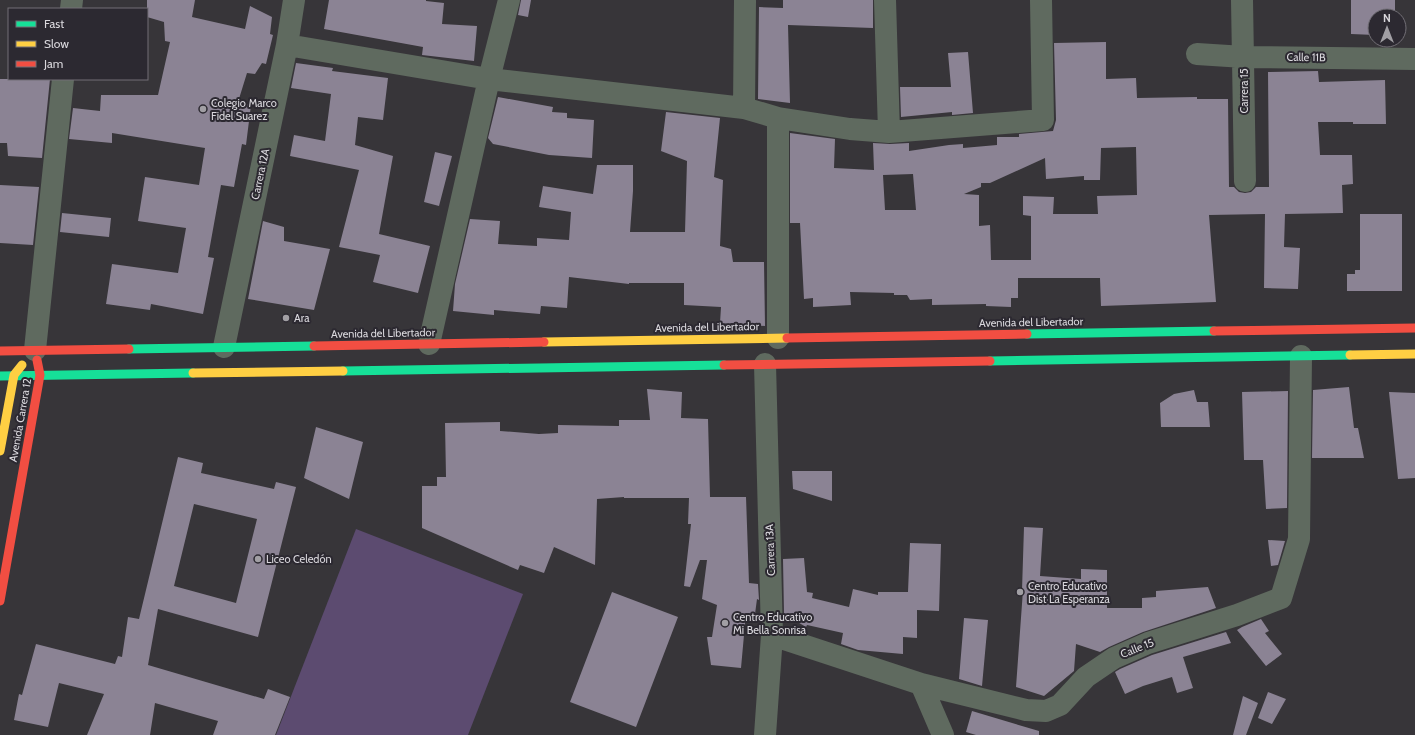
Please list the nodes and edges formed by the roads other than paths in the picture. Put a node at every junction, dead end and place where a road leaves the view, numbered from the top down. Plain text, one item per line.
1 (294, 0) edge
2 (509, 0) edge
3 (744, 0) edge
4 (885, 0) edge
5 (1041, 0) edge
6 (1242, 0) edge
7 (286, 45) junction
8 (1197, 54) dead end
9 (1244, 57) junction
10 (1415, 59) edge
11 (489, 79) junction
12 (64, 80) edge
13 (744, 108) junction
14 (778, 118) junction
15 (889, 132) junction
16 (1245, 181) dead end
17 (1415, 328) edge
18 (778, 338) junction
19 (429, 344) junction
20 (224, 347) junction
21 (35, 350) junction
22 (0, 351) edge
23 (1415, 354) edge
24 (1301, 356) junction
25 (765, 364) junction
26 (14, 375) junction
27 (40, 375) junction
28 (0, 376) edge
29 (0, 451) edge
30 (0, 601) edge
31 (772, 636) junction
32 (921, 684) junction
33 (765, 735) edge
34 (943, 735) edge

1 - 7 street, Carrera 12A
2 - 11 street
3 - 13 street
4 - 15 street
5 - 15 street
6 - 9 street, Carrera 15
7 - 11 street
7 - 20 street, Carrera 12A
8 - 9 street, Calle 11B
9 - 10 street, Calle 11B
9 - 16 street, Carrera 15
11 - 13 street
11 - 19 street
12 - 21 street
13 - 14 street
14 - 15 street
14 - 18 street
17 - 18 main road, Avenida del Libertador
18 - 19 main road, Avenida del Libertador
19 - 20 main road, Avenida del Libertador
20 - 21 main road, Avenida del Libertador
21 - 22 main road, Avenida del Libertador
21 - 26 main road, Avenida Carrera 12
21 - 27 main road, Avenida Carrera 12
23 - 24 main road
24 - 25 main road
24 - 32 street, Calle 15
25 - 27 main road
25 - 31 street, Carrera 13A
26 - 27 main road
26 - 28 main road
26 - 29 main road, Avenida Carrera 12
27 - 30 main road, Avenida Carrera 12
31 - 32 street, Calle 15
31 - 33 street, Carrera 13A
32 - 34 street

